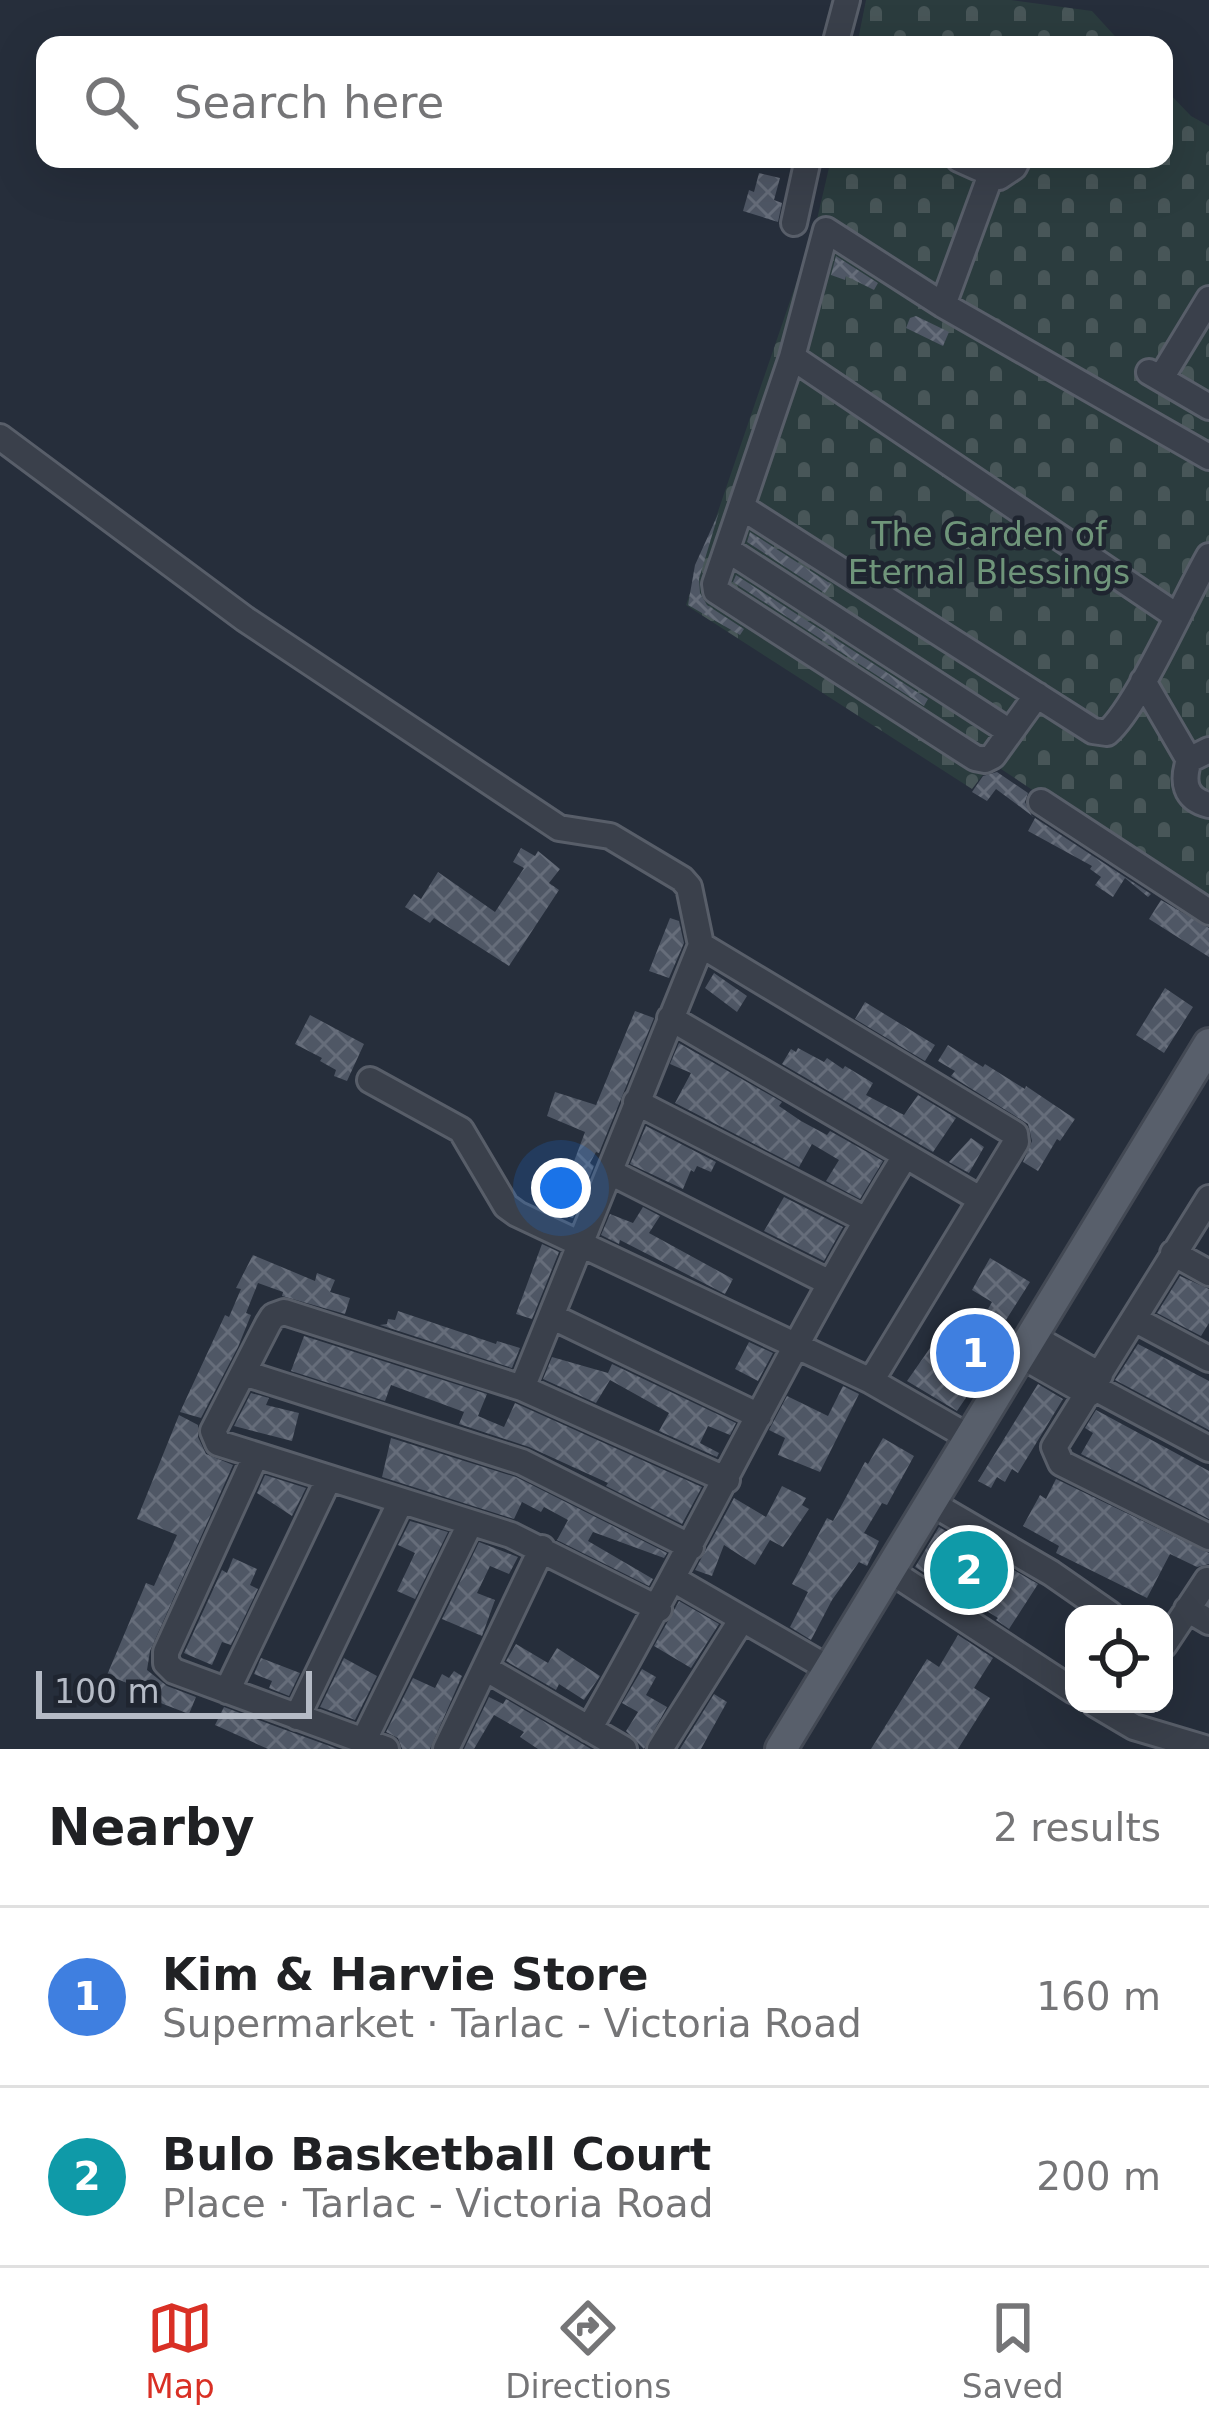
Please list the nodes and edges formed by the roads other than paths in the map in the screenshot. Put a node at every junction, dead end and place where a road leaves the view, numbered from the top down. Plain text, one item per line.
1 (847, 0) edge
2 (837, 36) edge
3 (806, 168) edge
4 (975, 168) edge
5 (1012, 168) edge
6 (991, 177) junction
7 (794, 224) dead end
8 (1209, 298) edge
9 (944, 305) junction
10 (792, 357) junction
11 (1207, 401) edge
12 (0, 437) edge
13 (1209, 457) edge
14 (743, 508) junction
15 (728, 550) junction
16 (1209, 556) edge
17 (1175, 615) junction
18 (1143, 680) junction
19 (1037, 695) junction
20 (1010, 732) junction
21 (1199, 755) edge
22 (1041, 802) dead end
23 (1209, 805) edge
24 (1209, 913) edge
25 (701, 945) junction
26 (670, 1018) junction
27 (1209, 1044) edge
28 (370, 1080) dead end
29 (636, 1102) junction
30 (905, 1156) junction
31 (610, 1172) junction
32 (1209, 1198) edge
33 (980, 1199) junction
34 (866, 1220) junction
35 (583, 1244) junction
36 (1173, 1253) junction
37 (1209, 1273) edge
38 (830, 1282) junction
39 (553, 1318) junction
40 (1134, 1319) junction
41 (794, 1347) junction
42 (1028, 1347) junction
43 (1209, 1359) edge
44 (244, 1373) junction
45 (871, 1381) junction
46 (1094, 1386) junction
47 (522, 1388) junction
48 (759, 1416) junction
49 (972, 1439) junction
50 (1209, 1449) edge
51 (256, 1454) junction
52 (329, 1478) junction
53 (727, 1480) junction
54 (401, 1502) junction
55 (933, 1504) junction
56 (470, 1524) junction
57 (1209, 1537) edge
58 (691, 1547) junction
59 (542, 1548) junction
60 (892, 1572) junction
61 (674, 1580) junction
62 (1207, 1580) edge
63 (1098, 1605) edge
64 (658, 1609) junction
65 (1198, 1616) edge
66 (742, 1618) junction
67 (1173, 1637) edge
68 (485, 1668) junction
69 (831, 1670) junction
70 (1065, 1684) edge
71 (227, 1691) junction
72 (1122, 1713) edge
73 (297, 1717) junction
74 (589, 1729) junction
75 (375, 1745) edge
76 (446, 1749) edge
77 (623, 1749) edge
78 (660, 1749) edge
79 (781, 1749) edge
80 (1208, 1749) edge

1 - 2 street
3 - 7 street
4 - 6 street
5 - 6 street
6 - 9 street
8 - 11 street
9 - 10 street
9 - 13 street
10 - 14 street
10 - 17 street
12 - 25 street
14 - 15 street
14 - 19 street
15 - 20 street
15 - 20 street
16 - 17 street
17 - 18 street
18 - 19 street
18 - 21 street
19 - 20 street
21 - 23 street
22 - 24 street
25 - 26 street
25 - 33 street
26 - 29 street
26 - 30 street
27 - 42 main road
28 - 35 street
29 - 31 street
29 - 34 street
30 - 33 street
30 - 34 street
31 - 35 street
31 - 38 street
32 - 36 street
33 - 45 street
34 - 38 street
35 - 39 street
35 - 41 street
36 - 37 street
36 - 40 street
38 - 41 street
39 - 47 street
39 - 48 street
40 - 43 street
40 - 46 street
41 - 45 street
41 - 48 street
42 - 46 street
42 - 49 main road
44 - 47 street
44 - 51 street
44 - 58 street
45 - 49 street
46 - 50 street
46 - 57 street
47 - 53 street
48 - 53 street
49 - 55 main road
51 - 52 street
51 - 71 street
52 - 54 street
52 - 71 street
53 - 58 street
54 - 56 street
54 - 73 street
55 - 60 main road
55 - 63 street
56 - 59 street
56 - 75 street
58 - 61 street
59 - 64 street
59 - 68 street
60 - 69 main road
60 - 70 street
61 - 64 street
61 - 66 street
62 - 65 street
64 - 74 street
65 - 67 street
66 - 69 street
66 - 78 street
68 - 74 street
68 - 76 street
69 - 79 main road
71 - 73 street
72 - 80 street
73 - 75 street
74 - 77 street

